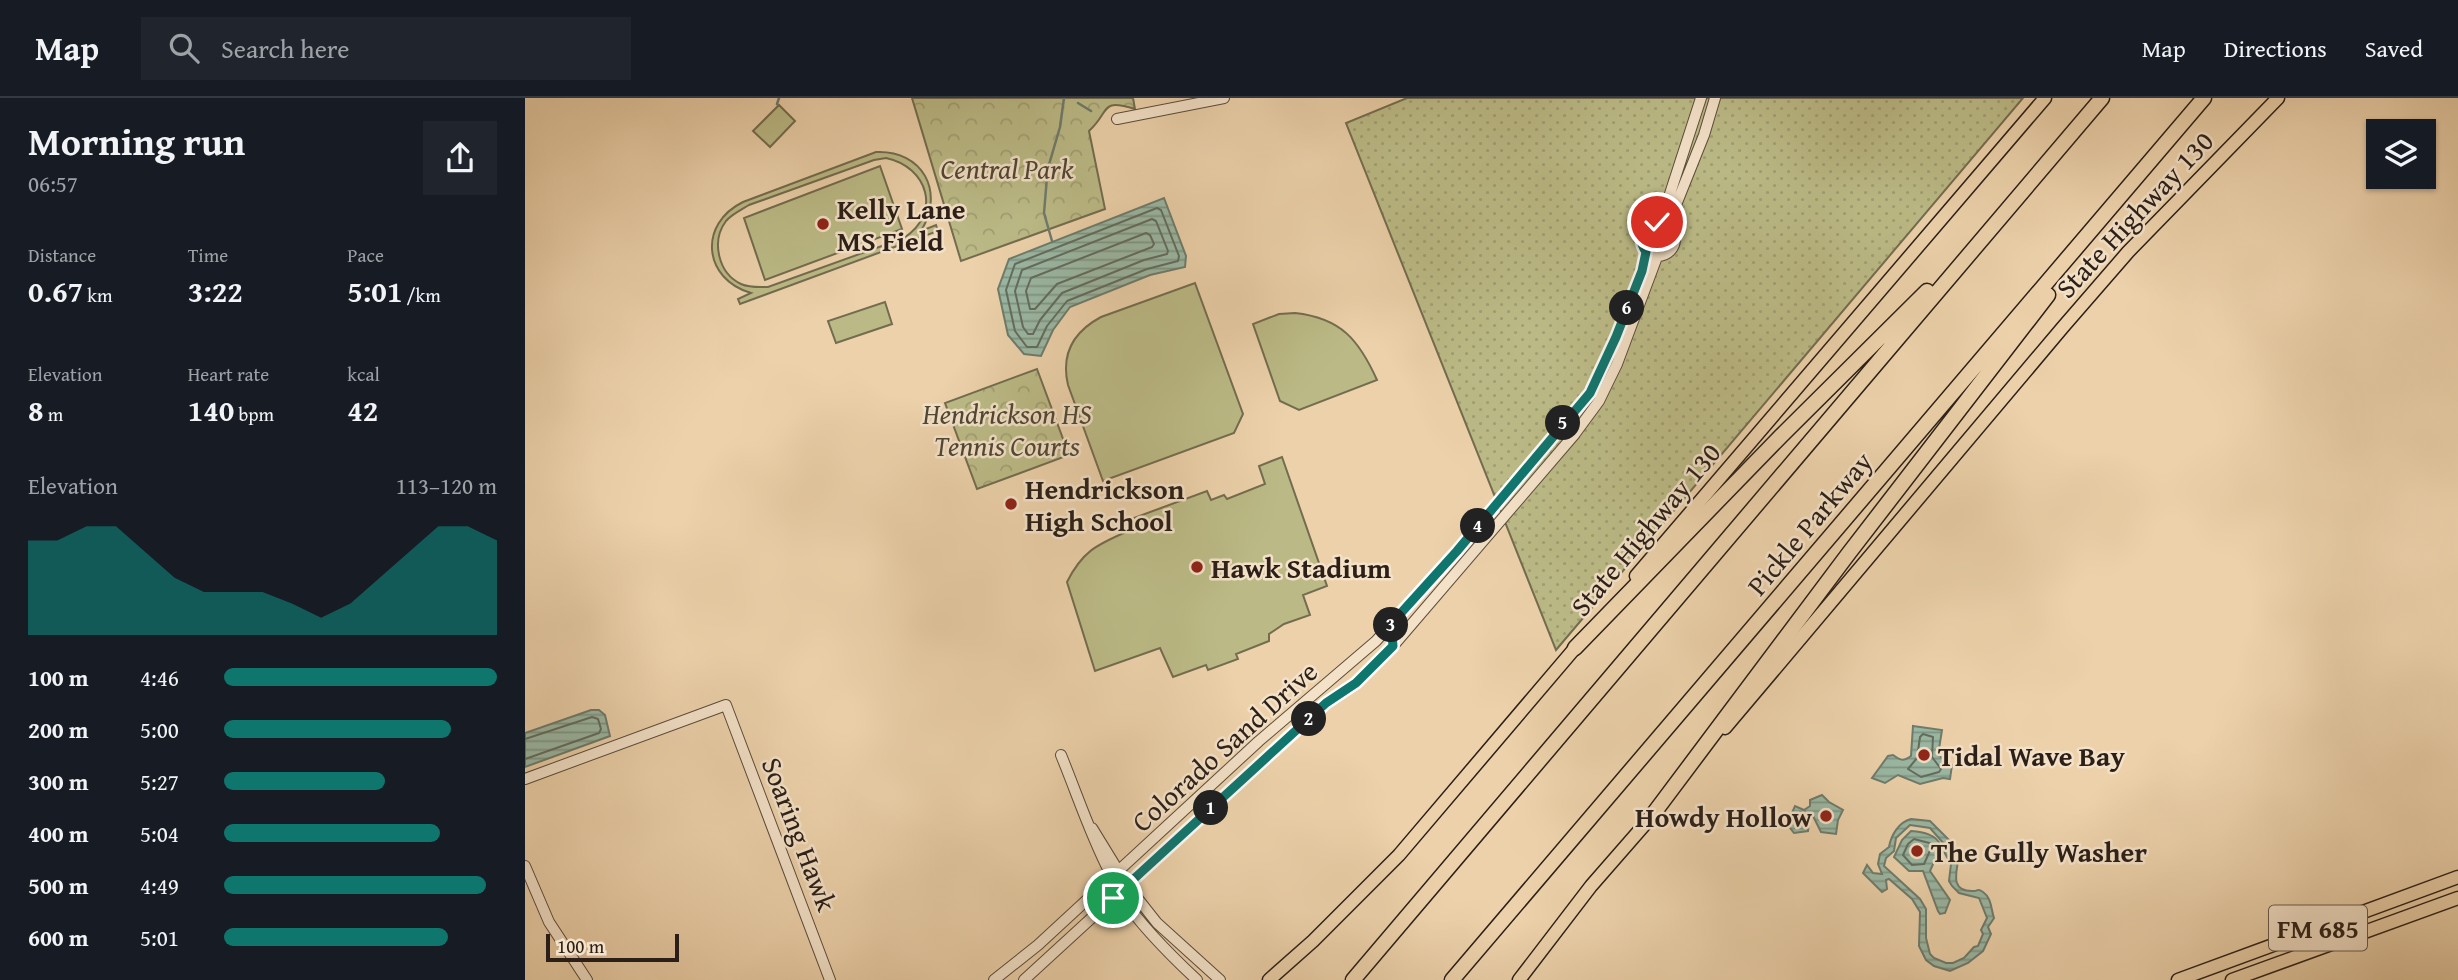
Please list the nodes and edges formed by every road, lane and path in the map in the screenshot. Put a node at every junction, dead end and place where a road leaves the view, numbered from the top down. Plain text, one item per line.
1 (1224, 98) edge
2 (1701, 98) edge
3 (1715, 98) edge
4 (2045, 98) edge
5 (2102, 98) edge
6 (2204, 98) edge
7 (2278, 98) edge
8 (1117, 119) dead end
9 (2169, 139) junction
10 (2016, 199) junction
11 (1657, 222) junction
12 (1668, 225) junction
13 (1651, 254) junction
14 (1391, 624) junction
15 (1393, 646) junction
16 (1575, 648) junction
17 (1061, 755) dead end
18 (525, 779) edge
19 (1648, 821) junction
20 (525, 866) edge
21 (1115, 874) junction
22 (2458, 877) edge
23 (1127, 885) junction
24 (1119, 893) junction
25 (2458, 898) edge
26 (587, 980) edge
27 (830, 980) edge
28 (994, 980) edge
29 (1024, 980) edge
30 (1197, 980) edge
31 (1220, 980) edge
32 (1269, 980) edge
33 (1353, 980) edge
34 (1452, 980) edge
35 (1519, 980) edge
36 (2178, 980) edge
37 (2232, 980) edge

1 - 8 street
2 - 11 street
3 - 12 street
4 - 16 main road, State Highway 130
5 - 10 highway, Pickle Parkway
6 - 9 highway, Pickle Parkway
7 - 19 main road, State Highway 130
9 - 19 highway
9 - 34 highway, Pickle Parkway
10 - 16 highway
10 - 33 highway, Pickle Parkway
11 - 12 street
11 - 13 street
12 - 13 street
13 - 14 street, Colorado Sand Drive
13 - 15 street, Colorado Sand Drive
14 - 15 street
14 - 21 street, Colorado Sand Drive
15 - 23 street, Colorado Sand Drive
16 - 32 main road, State Highway 130
17 - 21 street
18 - 27 street, Soaring Hawk
19 - 35 main road, State Highway 130
20 - 26 street
21 - 23 street
21 - 24 street
21 - 28 street, Colorado Sand Drive
22 - 36 main road, FM 685
23 - 24 street, Colorado Sand Drive
23 - 31 street
24 - 29 street, Colorado Sand Drive
24 - 30 street
25 - 37 main road, FM 685 / FM 685

